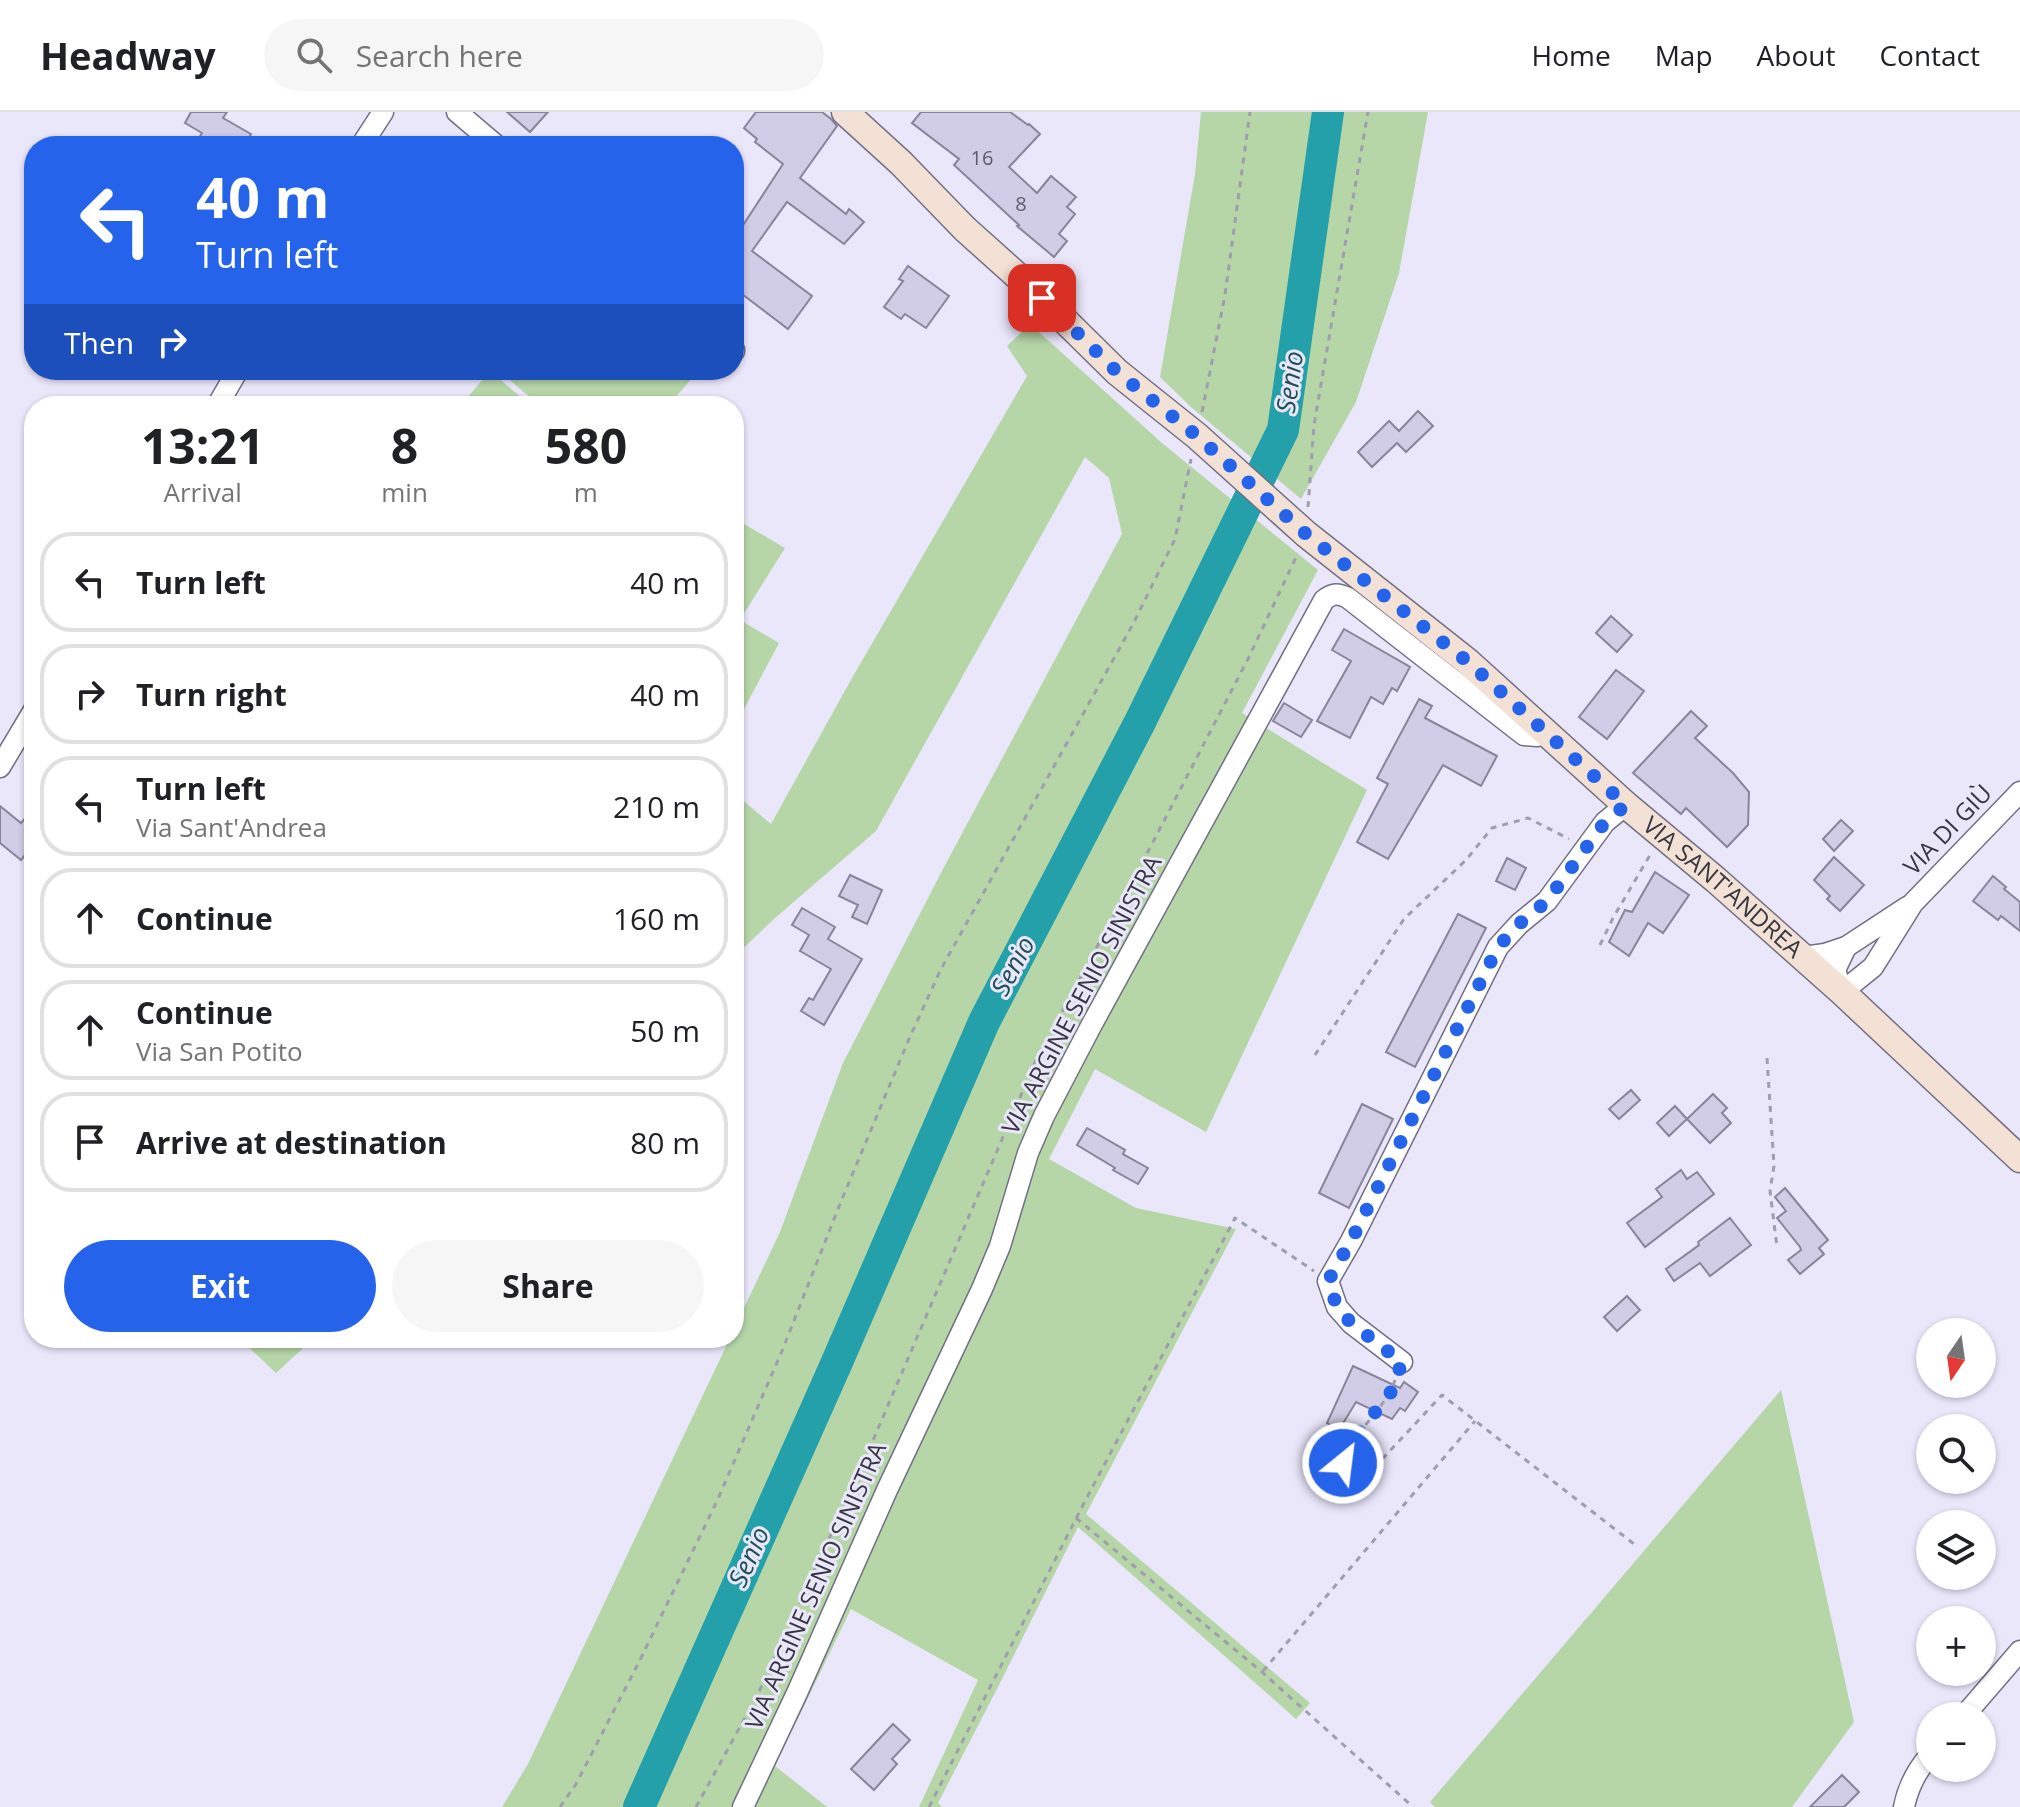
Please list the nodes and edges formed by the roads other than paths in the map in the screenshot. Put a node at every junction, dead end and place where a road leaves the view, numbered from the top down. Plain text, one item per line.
1 (383, 112) edge
2 (457, 112) edge
3 (845, 112) edge
4 (367, 136) edge
5 (485, 136) edge
6 (24, 727) edge
7 (1547, 734) junction
8 (0, 767) edge
9 (2020, 792) edge
10 (1626, 805) junction
11 (1913, 903) junction
12 (1846, 947) junction
13 (1803, 957) junction
14 (1873, 967) junction
15 (1842, 992) junction
16 (1869, 1018) junction
17 (2020, 1159) edge
18 (1402, 1362) road end
19 (2020, 1651) edge
20 (1976, 1702) edge
21 (1916, 1774) edge
22 (743, 1807) edge
23 (1904, 1807) edge

1 - 4 street
2 - 5 street
3 - 7 street, VIA SANT'ANDREA
6 - 8 street
7 - 10 street, VIA SANT'ANDREA
7 - 22 street, VIA ARGINE SENIO SINISTRA
9 - 11 street, VIA DI GIÙ
10 - 13 street, VIA SANT'ANDREA
10 - 18 street
11 - 12 street, VIA DI GIÙ
11 - 14 street, VIA DI GIÙ
12 - 13 street, VIA DI GIÙ
12 - 15 street
13 - 15 street, VIA SANT'ANDREA
14 - 15 street, VIA DI GIÙ
14 - 16 street, VIA DI GIÙ
15 - 16 street, VIA SANT'ANDREA
16 - 17 street, VIA SANT'ANDREA
19 - 20 street
21 - 23 street

